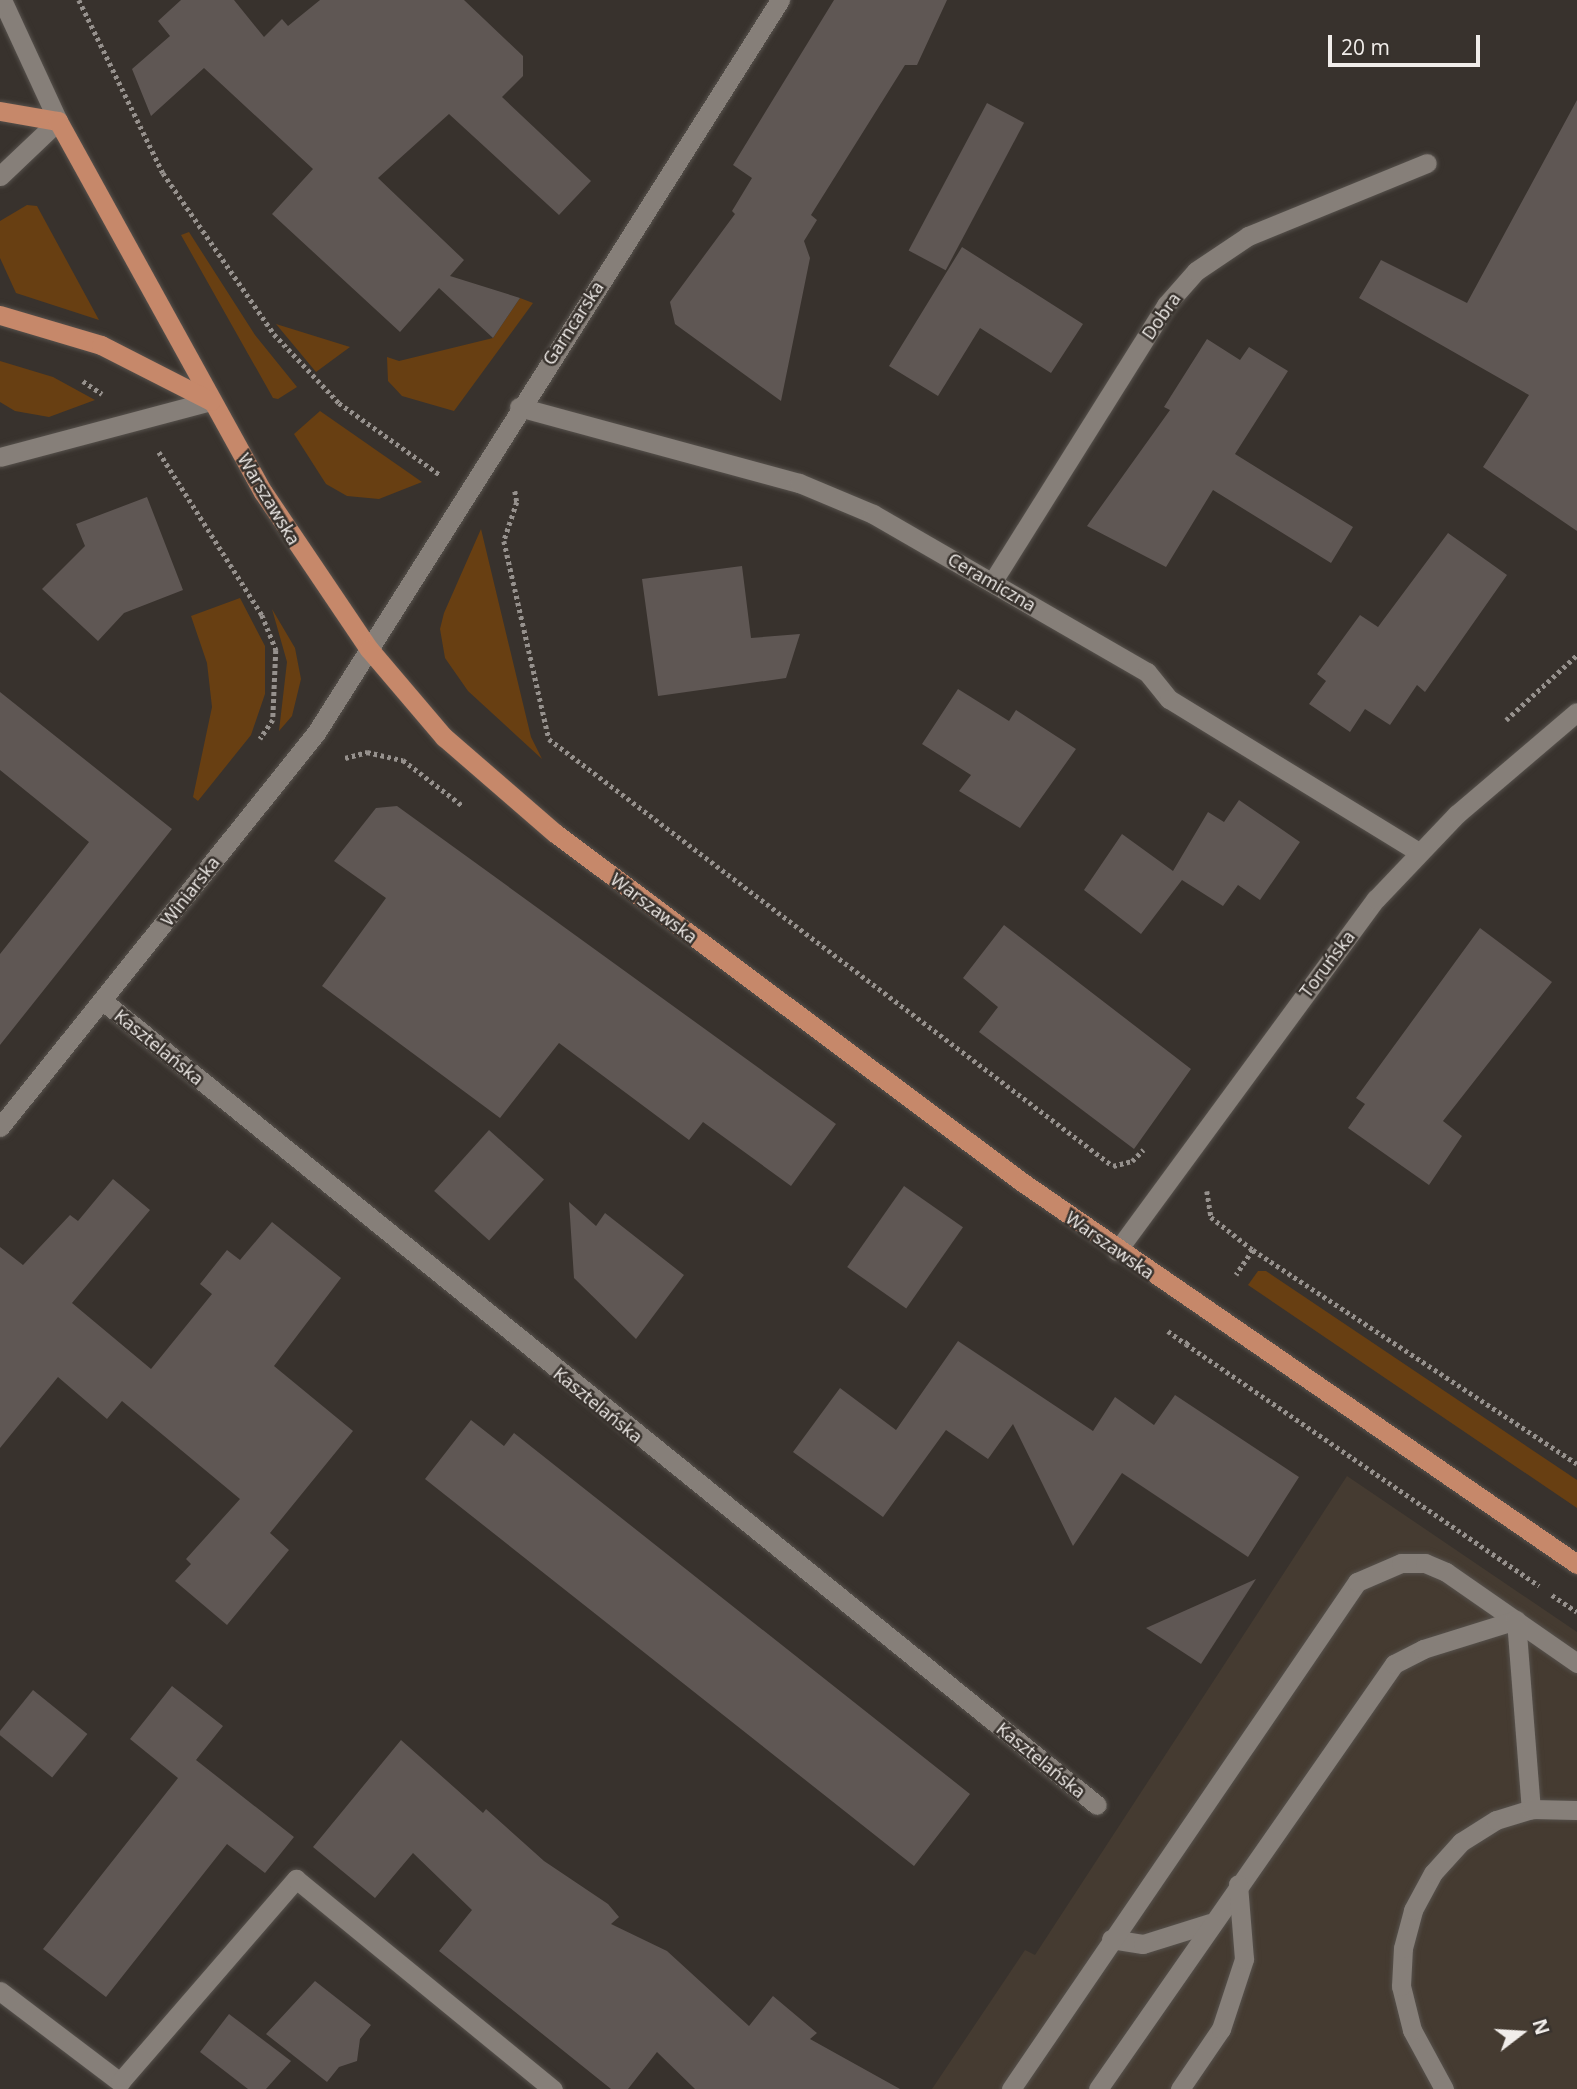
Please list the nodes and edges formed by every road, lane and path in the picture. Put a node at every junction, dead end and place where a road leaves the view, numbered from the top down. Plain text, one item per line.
1 (2, 0) edge
2 (79, 0) edge
3 (780, 0) edge
4 (0, 111) edge
5 (58, 121) junction
6 (1427, 163) dead end
7 (0, 176) edge
8 (0, 315) edge
9 (75, 376) dead end
10 (211, 401) junction
11 (519, 407) junction
12 (131, 420) junction
13 (0, 457) edge
14 (465, 491) junction
15 (517, 502) dead end
16 (508, 523) junction
17 (993, 581) junction
18 (369, 649) junction
19 (1577, 712) edge
20 (338, 760) dead end
21 (284, 772) junction
22 (467, 809) dead end
23 (1419, 852) junction
24 (103, 1001) junction
25 (0, 1127) edge
26 (1149, 1143) dead end
27 (1210, 1183) dead end
28 (1253, 1250) junction
29 (1117, 1251) junction
30 (1236, 1275) dead end
31 (1186, 1344) dead end
32 (1577, 1464) edge
33 (1577, 1564) edge
34 (1577, 1612) edge
35 (1516, 1620) junction
36 (1577, 1663) edge
37 (1097, 1805) dead end
38 (1531, 1809) junction
39 (1577, 1810) edge
40 (1237, 1884) junction
41 (1211, 1922) junction
42 (1111, 1939) junction
43 (0, 1991) edge
44 (553, 2089) edge
45 (1011, 2089) edge
46 (1098, 2089) edge
47 (1180, 2089) edge
48 (1444, 2089) edge

1 - 5 street, Warszawska
2 - 14 path
3 - 11 street, Garncarska
4 - 5 main road
5 - 7 street
5 - 10 main road, Warszawska
6 - 17 street, Dobra
8 - 10 main road
9 - 12 path
10 - 12 street
10 - 18 main road, Warszawska
11 - 14 street, Garncarska
11 - 17 street, Ceramiczna
12 - 13 street
12 - 21 path
14 - 16 path
14 - 18 street, Garncarska
15 - 16 path
16 - 26 path
17 - 23 street, Ceramiczna
18 - 21 street, Winiarska
18 - 29 main road, Warszawska
19 - 23 street, Toruńska
20 - 22 path
21 - 24 street, Winiarska
23 - 29 street, Toruńska
24 - 25 street, Winiarska
24 - 37 street, Kasztelańska
27 - 28 path
28 - 30 path
28 - 32 path
29 - 33 main road, Warszawska
31 - 34 path
35 - 36 street
35 - 38 street
35 - 40 street
35 - 42 street
38 - 39 street
38 - 48 street
40 - 41 street
40 - 47 street
41 - 42 street
41 - 46 street
42 - 45 street
43 - 44 street

